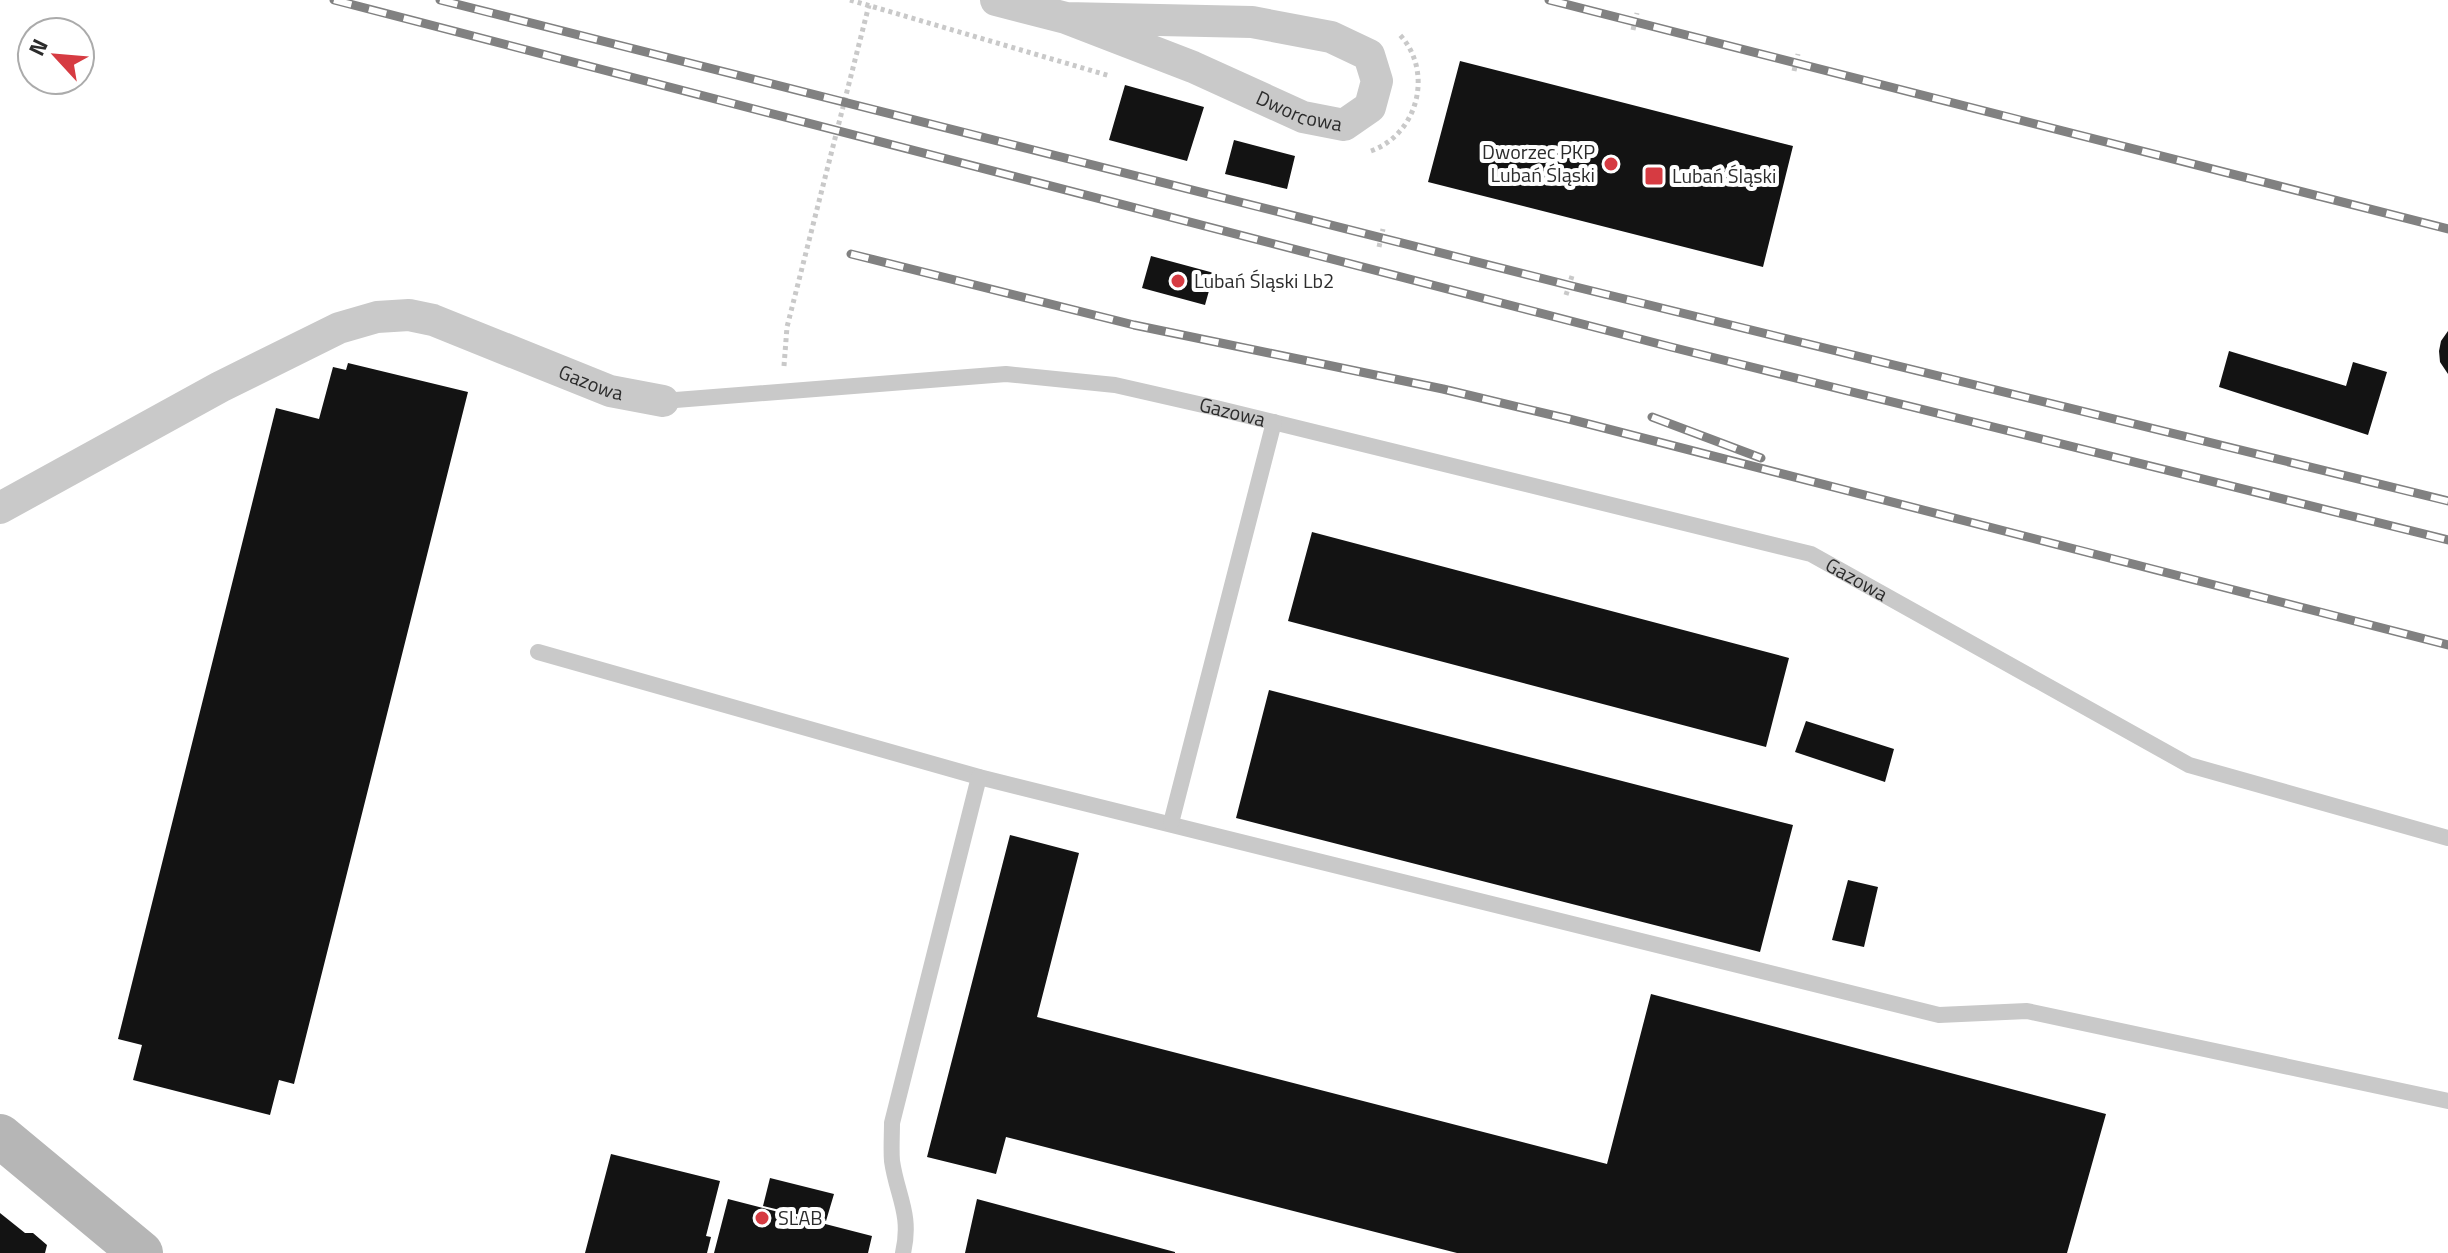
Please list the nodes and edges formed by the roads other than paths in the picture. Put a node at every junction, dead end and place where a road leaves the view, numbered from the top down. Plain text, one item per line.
1 (996, 0) edge
2 (1066, 18) junction
3 (663, 401) joint
4 (1274, 422) junction
5 (0, 508) edge
6 (538, 652) dead end
7 (979, 777) junction
8 (1171, 823) junction
9 (2448, 838) edge
10 (2448, 1101) edge
11 (0, 1136) edge
12 (141, 1253) edge
13 (903, 1253) edge

1 - 2 street, Dworcowa
2 - 2 street, Dworcowa
3 - 4 lane, Gazowa
3 - 5 street, Gazowa
4 - 8 lane
4 - 9 lane, Gazowa
6 - 7 lane
7 - 8 lane
7 - 13 lane
8 - 10 lane
11 - 12 main road

